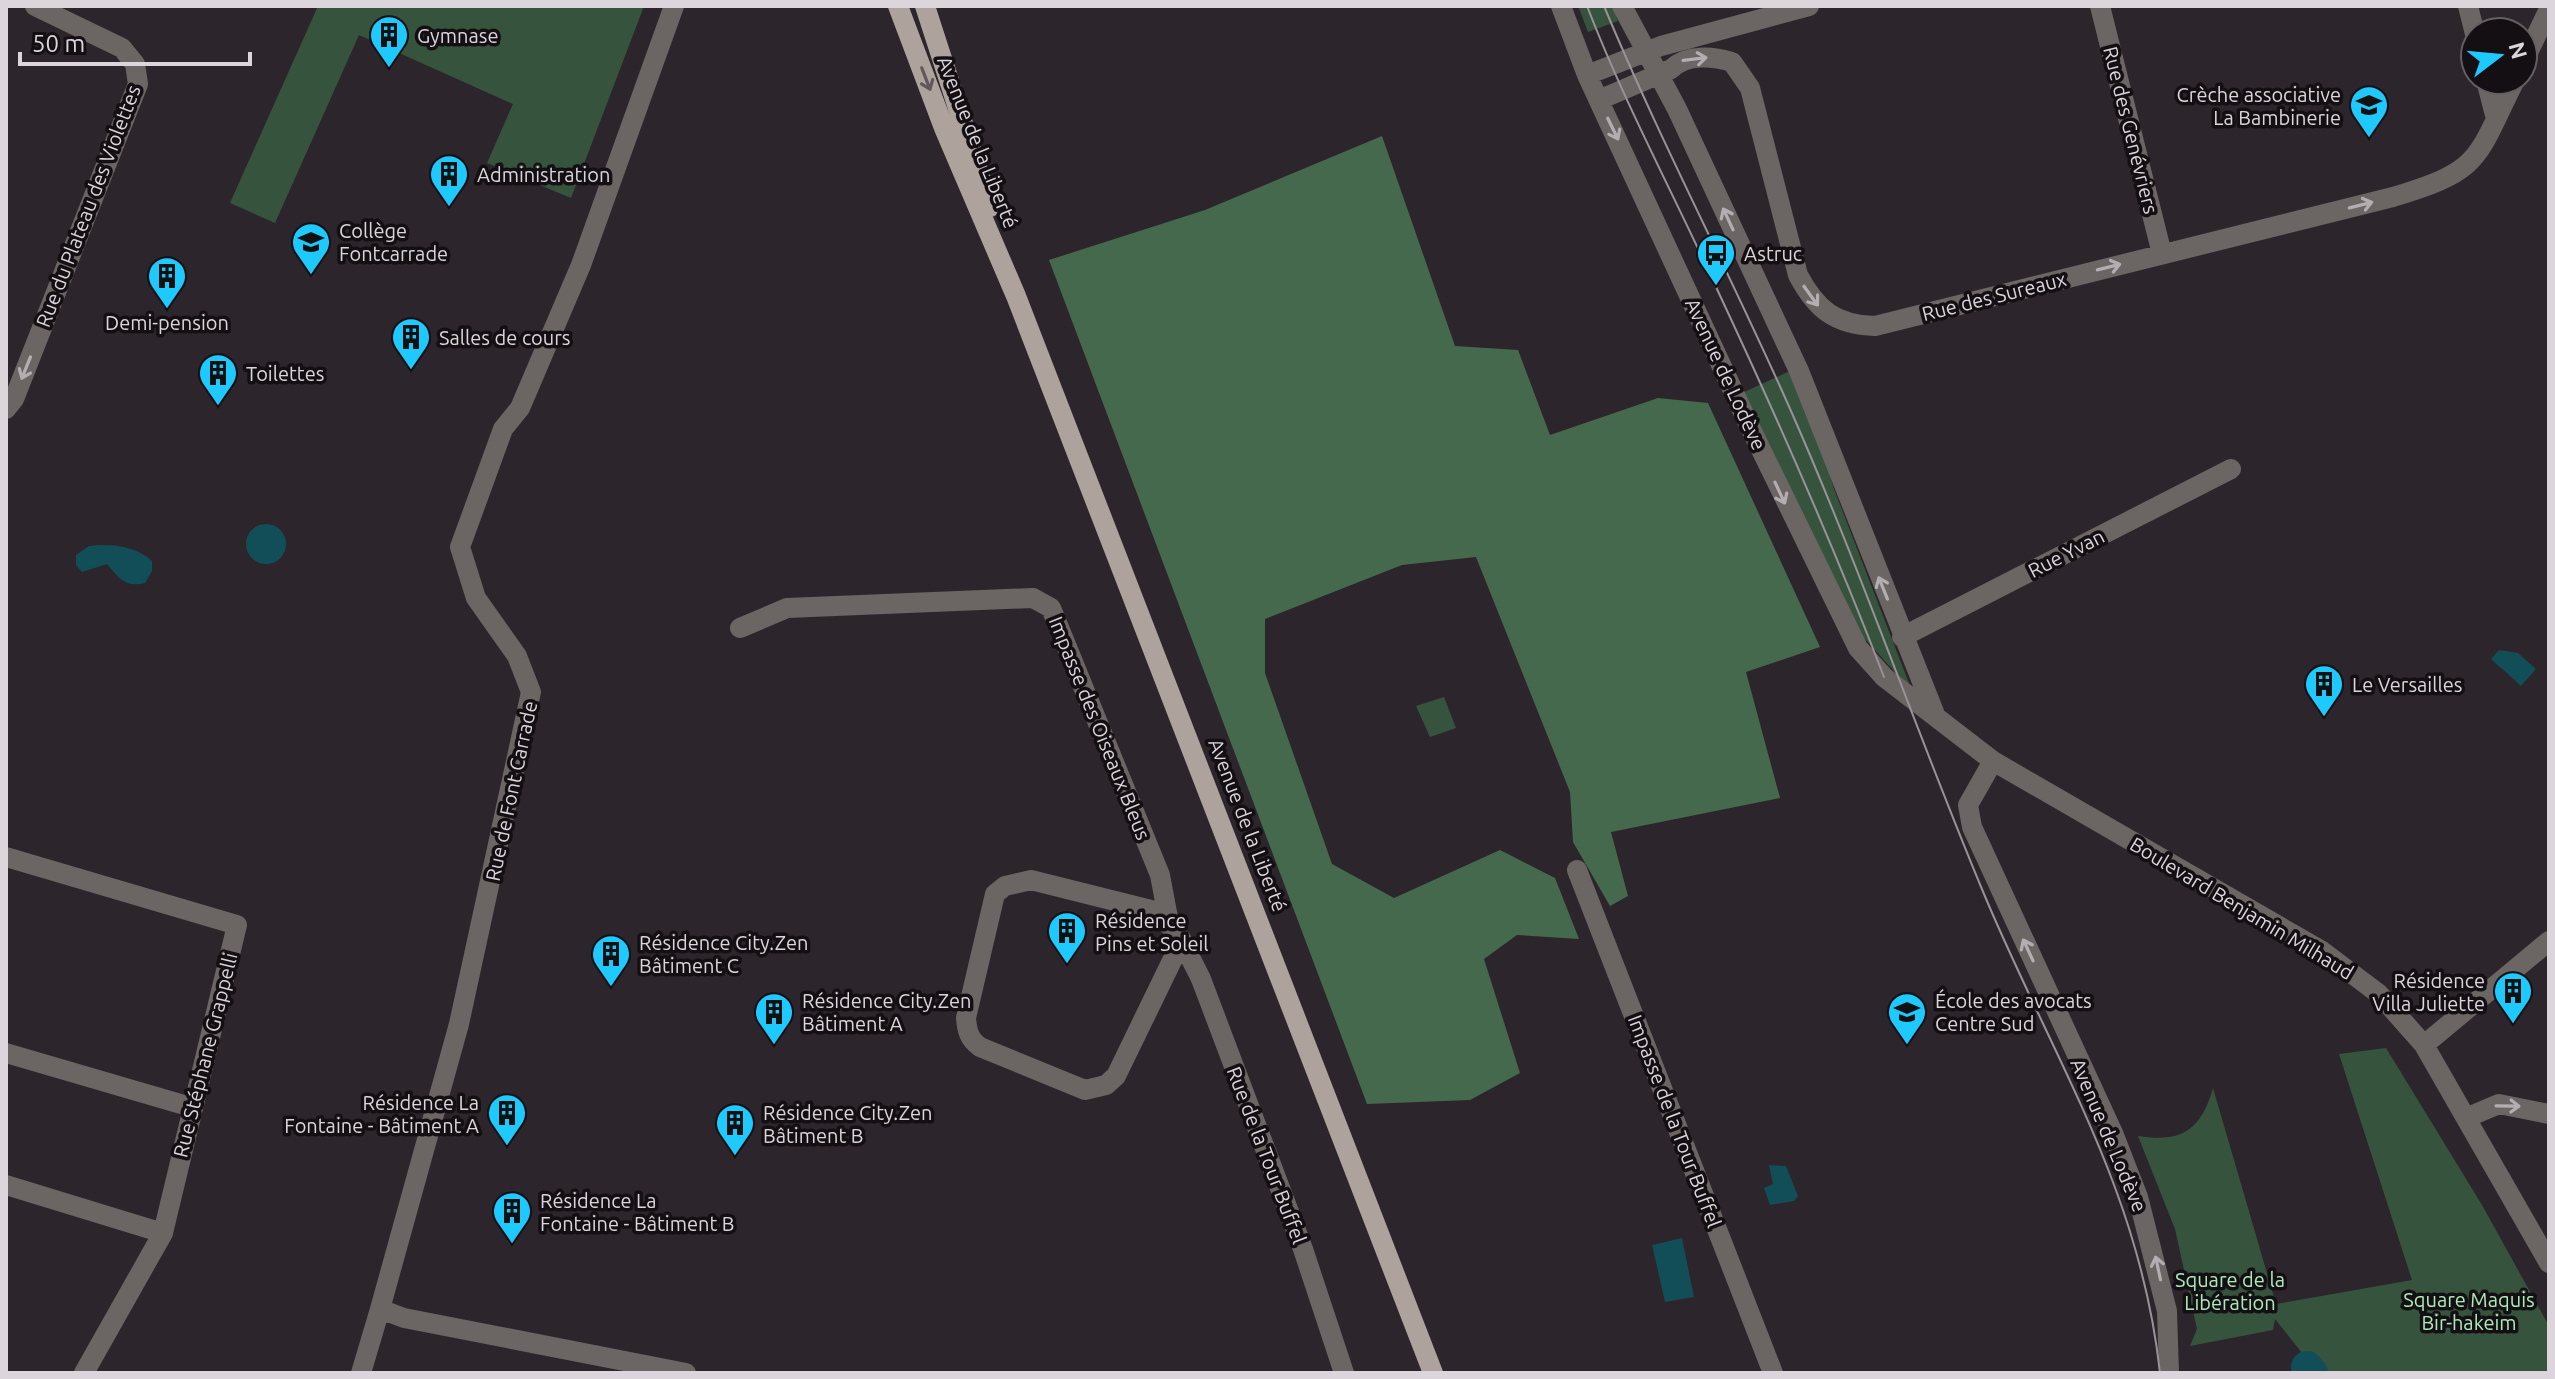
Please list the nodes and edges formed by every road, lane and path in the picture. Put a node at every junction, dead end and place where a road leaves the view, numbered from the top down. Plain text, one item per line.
1 (35, 6) edge
2 (674, 6) edge
3 (898, 6) edge
4 (925, 6) edge
5 (1561, 6) edge
6 (1622, 6) edge
7 (1809, 6) edge
8 (2100, 6) edge
9 (2549, 9) edge
10 (2539, 30) edge
11 (1649, 52) junction
12 (1659, 73) junction
13 (1587, 75) junction
14 (2490, 96) edge
15 (2507, 96) edge
16 (1599, 100) junction
17 (2496, 119) junction
18 (2162, 254) junction
19 (1016, 296) junction
20 (6, 409) edge
21 (2231, 469) dead end
22 (740, 628) dead end
23 (1902, 637) junction
24 (1934, 712) junction
25 (1993, 761) junction
26 (6, 857) edge
27 (1577, 870) dead end
28 (1176, 931) junction
29 (2549, 941) edge
30 (2424, 1045) junction
31 (6, 1053) edge
32 (191, 1107) junction
33 (2549, 1114) edge
34 (2468, 1117) junction
35 (6, 1185) edge
36 (163, 1233) junction
37 (2549, 1263) edge
38 (380, 1309) junction
39 (84, 1373) edge
40 (361, 1373) edge
41 (686, 1373) edge
42 (1344, 1373) edge
43 (1433, 1373) edge
44 (1773, 1373) edge
45 (2169, 1373) edge

1 -> 20 street, Rue du Plateau des Violettes
2 - 38 street, Rue de Font Carrade
3 -> 19 main road, Avenue de la Liberté
4 - 19 main road, Avenue de la Liberté
5 - 13 street, Avenue de Lodève
6 - 11 street, Avenue de Lodève
7 - 11 street
8 - 18 street, Rue des Genévriers
9 - 10 street
11 - 12 street, Avenue de Lodève
11 - 13 street
12 - 16 street, Rue des Sureaux
12 -> 18 street, Rue des Sureaux
23 -> 12 street, Avenue de Lodève
13 - 16 street, Avenue de Lodève
14 - 17 street
15 - 17 street, Rue des Sureaux
16 -> 24 street, Avenue de Lodève
18 -> 17 street, Rue des Sureaux
19 - 43 main road, Avenue de la Liberté
21 - 23 street, Rue Yvan
22 - 28 street, Impasse des Oiseaux Bleus
23 - 24 street, Avenue de Lodève
24 - 25 street, Avenue de Lodève
25 - 30 street, Boulevard Benjamin Milhaud
45 -> 25 street, Avenue de Lodève
26 - 32 street, Rue Stéphane Grappelli
27 - 44 street, Impasse de la Tour Buffel
28 - 28 street
28 - 42 street, Rue de la Tour Buffel
29 - 30 street
30 - 34 street, Boulevard Benjamin Milhaud
31 - 32 street
32 - 36 street, Rue Stéphane Grappelli
34 -> 33 street
34 - 37 street, Boulevard Benjamin Milhaud
35 - 36 street
36 - 39 street, Rue Stéphane Grappelli
38 - 40 street, Rue de Font Carrade
38 - 41 street

